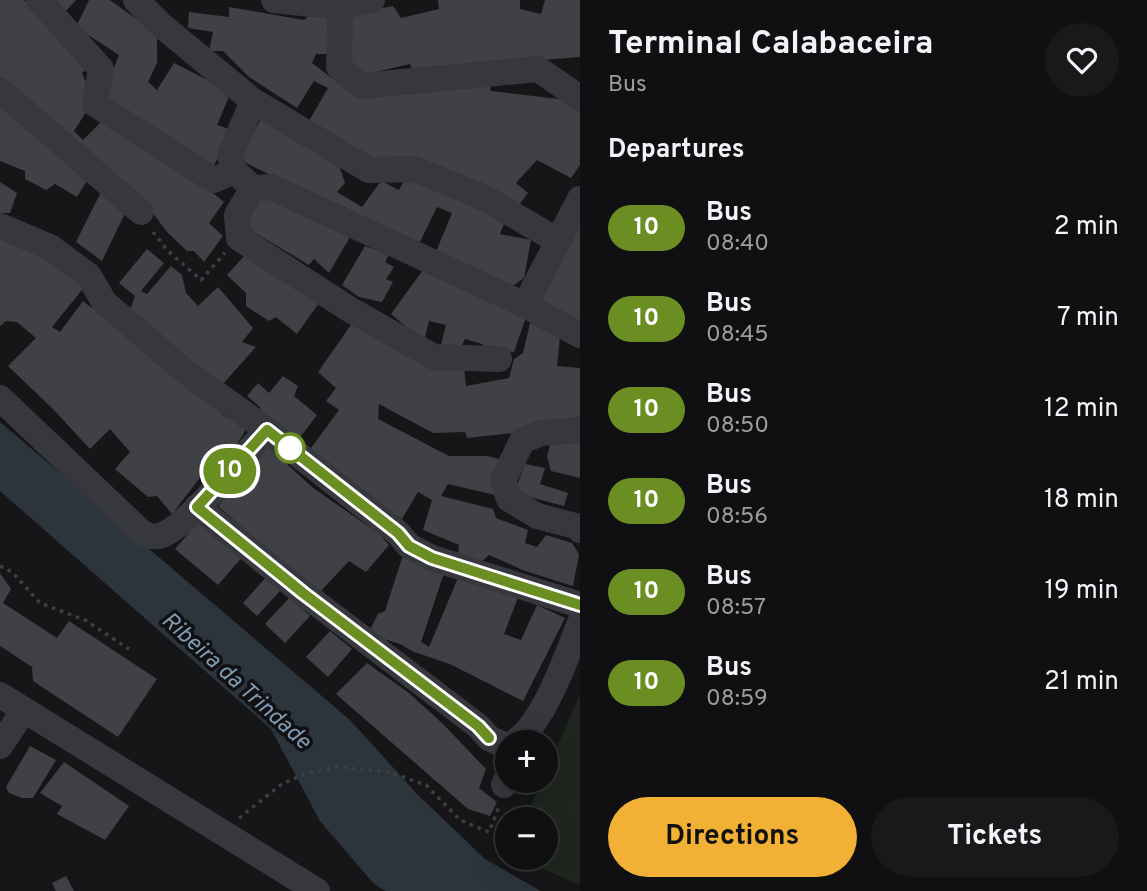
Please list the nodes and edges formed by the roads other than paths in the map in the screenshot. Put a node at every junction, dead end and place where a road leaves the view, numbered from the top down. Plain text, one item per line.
1 (38, 0) edge
2 (136, 0) edge
3 (274, 0) edge
4 (372, 0) edge
5 (340, 7) junction
6 (0, 90) edge
7 (580, 97) edge
8 (253, 101) junction
9 (243, 180) junction
10 (580, 199) edge
11 (141, 212) road end
12 (0, 226) edge
13 (558, 241) junction
14 (524, 305) junction
15 (580, 335) edge
16 (499, 359) dead end
17 (0, 398) edge
18 (267, 430) junction
19 (580, 430) edge
20 (197, 507) junction
21 (580, 530) edge
22 (580, 605) edge
23 (580, 623) edge
24 (0, 695) edge
25 (24, 710) junction
26 (525, 730) edge
27 (495, 739) edge
28 (0, 746) edge
29 (317, 891) edge

1 - 9 street
2 - 8 street
3 - 5 street
4 - 5 street
5 - 7 street
6 - 11 street
8 - 9 street
8 - 13 street
9 - 14 street
9 - 16 street
10 - 13 street
12 - 18 street
13 - 14 street
14 - 15 street
17 - 20 street
18 - 20 street
18 - 22 street
19 - 21 street
20 - 27 street
23 - 26 street
24 - 25 street
25 - 28 street
25 - 29 street

